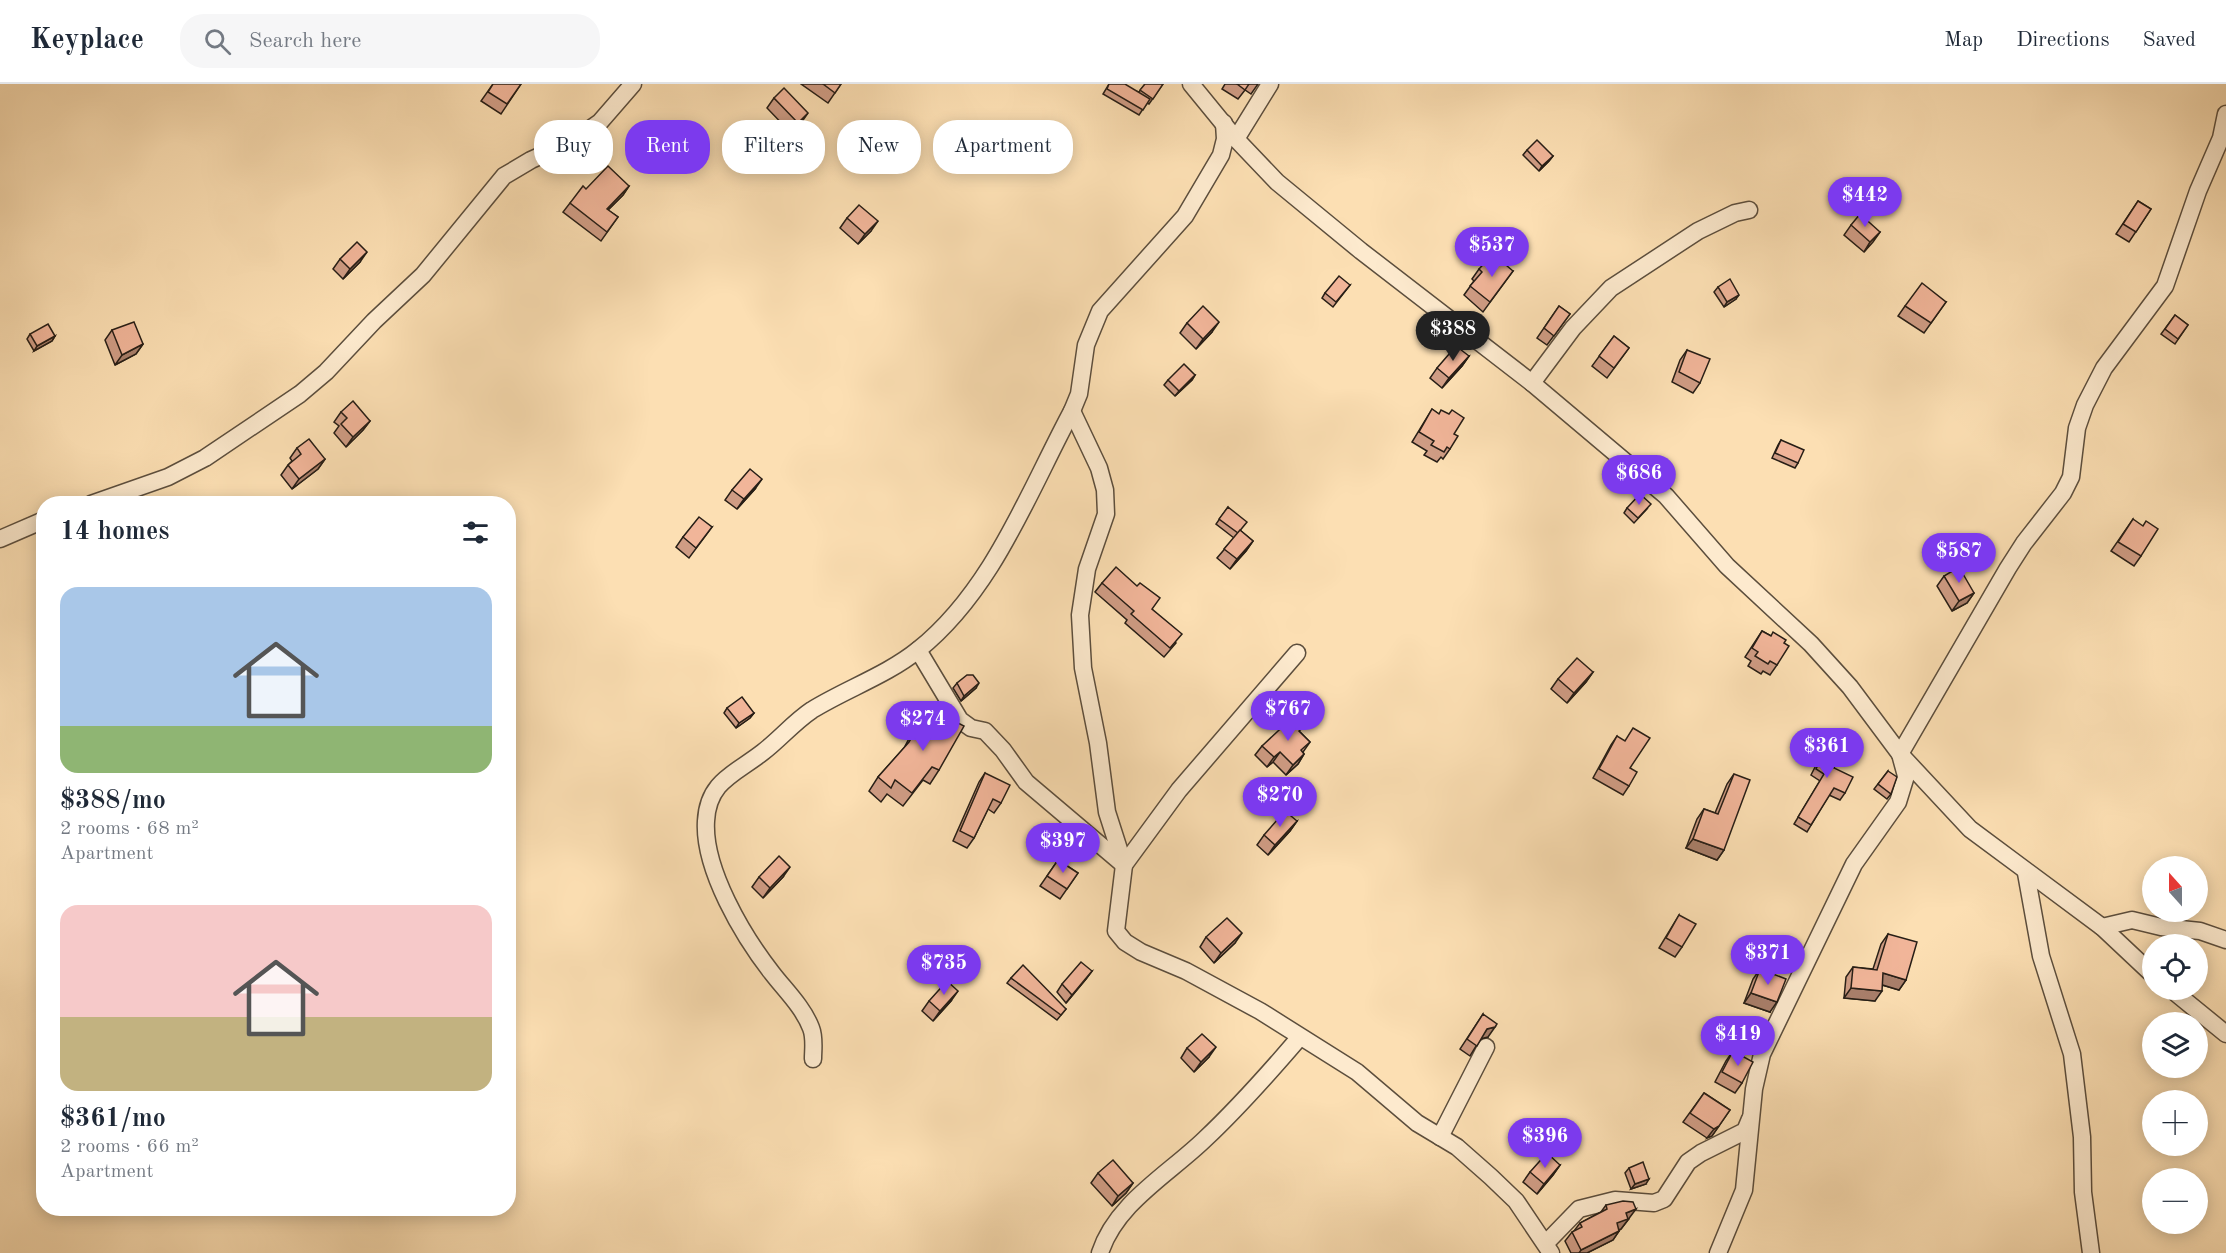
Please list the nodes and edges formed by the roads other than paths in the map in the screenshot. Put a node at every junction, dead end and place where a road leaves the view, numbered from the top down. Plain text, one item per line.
1 (633, 84) edge
2 (1191, 84) edge
3 (1270, 84) edge
4 (2226, 114) edge
5 (1224, 123) junction
6 (1236, 139) junction
7 (1749, 210) dead end
8 (1532, 382) junction
9 (1072, 411) junction
10 (114, 496) edge
11 (36, 523) edge
12 (0, 539) edge
13 (918, 650) junction
14 (1297, 653) dead end
15 (1900, 754) junction
16 (1124, 865) junction
17 (2026, 873) junction
18 (2102, 927) junction
19 (2226, 940) edge
20 (2142, 965) edge
21 (2184, 1000) edge
22 (2226, 1034) edge
23 (1299, 1038) junction
24 (1486, 1047) dead end
25 (813, 1059) dead end
26 (1750, 1117) junction
27 (1440, 1137) junction
28 (1549, 1248) edge
29 (1100, 1253) edge
30 (1718, 1253) edge
31 (2091, 1253) edge

1 - 10 street
2 - 5 street
3 - 6 street
4 - 15 street
5 - 6 street
5 - 9 street
6 - 8 street
7 - 8 street
8 - 15 street
9 - 13 street
9 - 16 street
11 - 12 street
13 - 16 street
13 - 25 street
14 - 16 street
15 - 17 street
15 - 26 street
16 - 23 street
17 - 18 street
17 - 31 street
18 - 19 street
18 - 20 street
21 - 22 street
23 - 27 street
23 - 29 street
24 - 27 street
26 - 28 street
26 - 30 street
27 - 28 street

